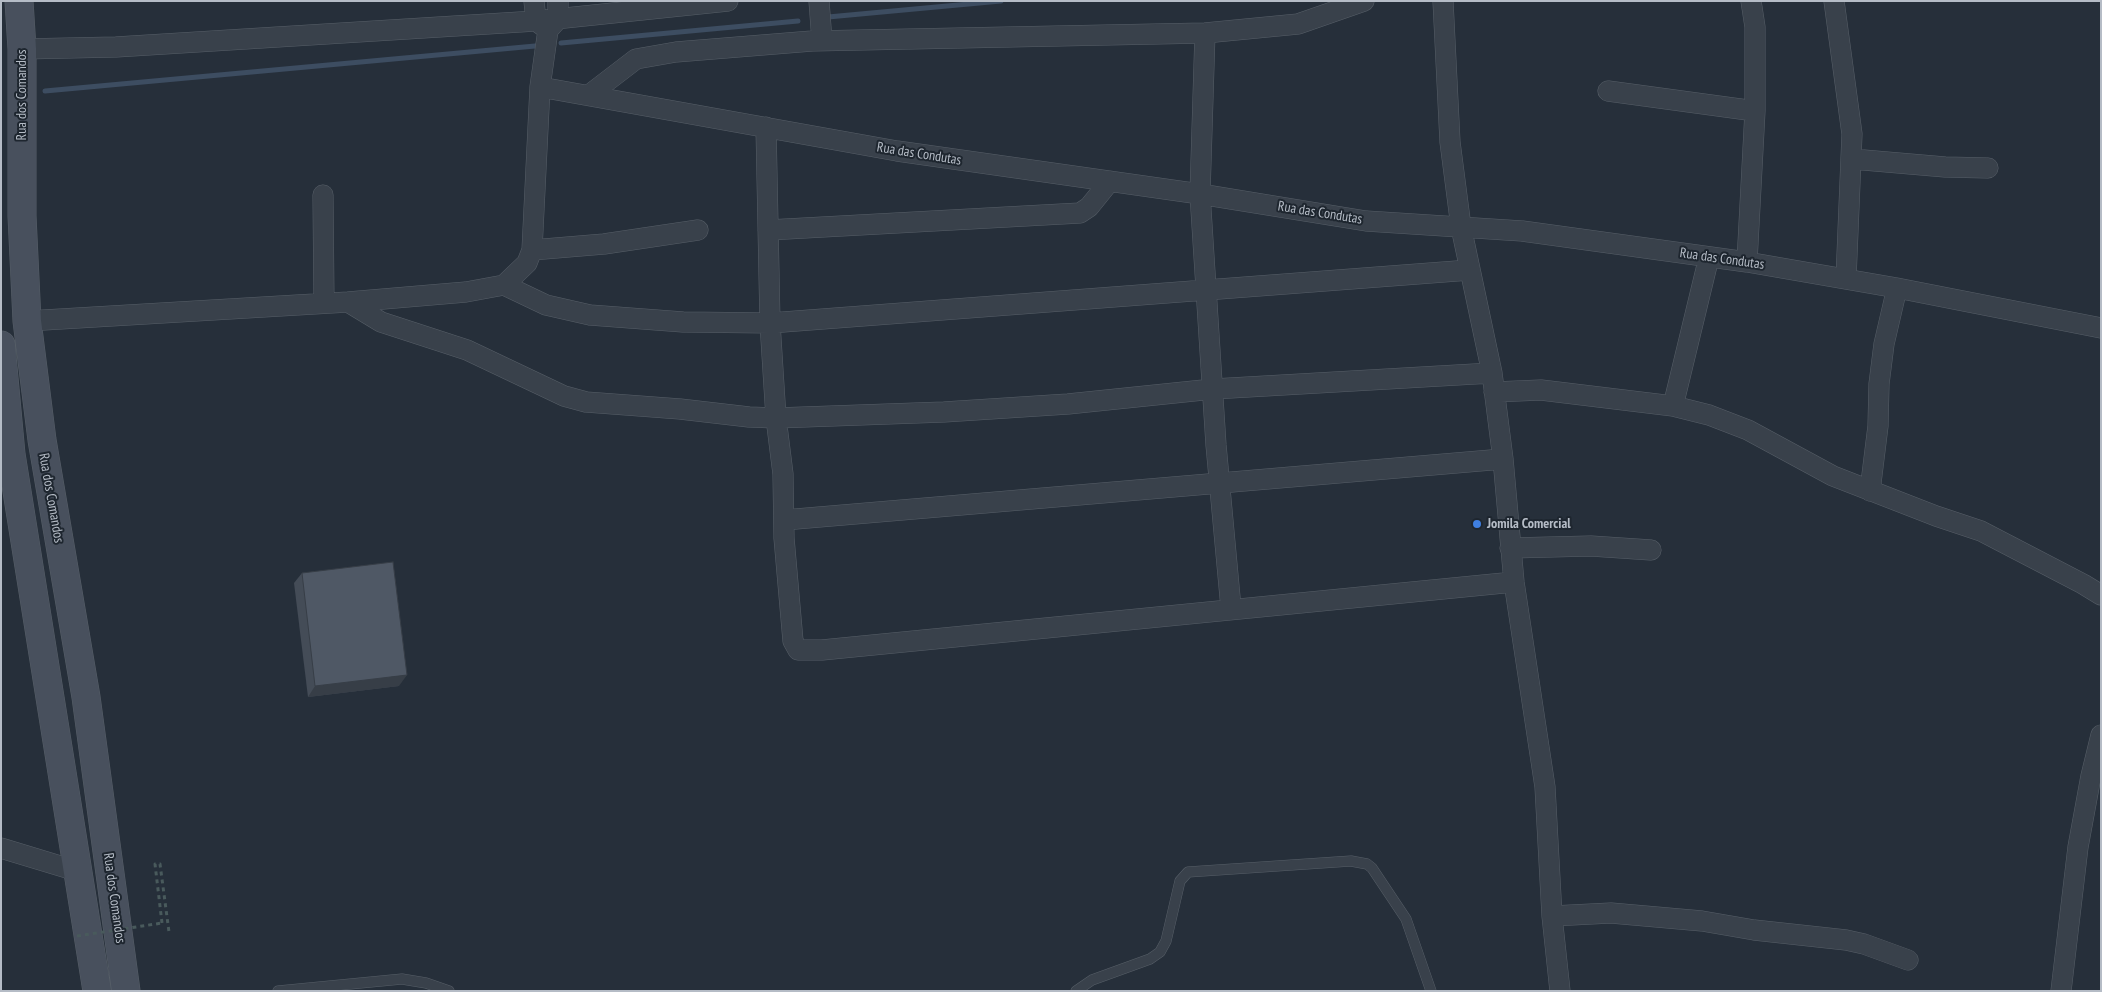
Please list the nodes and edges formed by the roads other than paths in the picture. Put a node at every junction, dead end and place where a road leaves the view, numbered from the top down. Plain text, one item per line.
1 (19, 1) edge
2 (728, 1) edge
3 (819, 1) edge
4 (1364, 1) edge
5 (1443, 1) edge
6 (1751, 1) edge
7 (1834, 1) edge
8 (1330, 6) edge
9 (547, 14) edge
10 (1205, 33) junction
11 (822, 41) junction
12 (22, 49) junction
13 (540, 87) junction
14 (1608, 91) dead end
15 (589, 95) junction
16 (1755, 111) junction
17 (766, 127) junction
18 (1852, 159) junction
19 (1988, 168) dead end
20 (1110, 181) junction
21 (1200, 194) junction
22 (323, 195) dead end
23 (1461, 226) junction
24 (698, 230) dead end
25 (768, 230) junction
26 (532, 250) junction
27 (1709, 257) junction
28 (1747, 262) junction
29 (1470, 270) junction
30 (1846, 279) junction
31 (504, 285) junction
32 (1898, 288) junction
33 (1206, 290) junction
34 (348, 302) junction
35 (324, 304) junction
36 (27, 321) junction
37 (770, 324) junction
38 (2101, 328) edge
39 (1, 344) edge
40 (3, 381) edge
41 (1493, 383) junction
42 (1213, 389) junction
43 (1673, 406) junction
44 (776, 418) junction
45 (1503, 460) junction
46 (1219, 483) junction
47 (1870, 491) junction
48 (784, 520) junction
49 (1510, 548) junction
50 (1651, 550) dead end
51 (1514, 582) junction
52 (2101, 595) edge
53 (1231, 608) junction
54 (2101, 735) edge
55 (1, 848) edge
56 (80, 872) junction
57 (1552, 916) junction
58 (1908, 960) dead end
59 (98, 991) edge
60 (126, 991) edge
61 (278, 991) edge
62 (449, 991) edge
63 (1076, 991) edge
64 (1431, 991) edge
65 (1560, 991) edge
66 (2061, 991) edge

1 - 12 main road, Rua dos Comandos
2 - 9 street
3 - 11 street
4 - 8 street
5 - 23 street
6 - 16 street
7 - 18 street
8 - 10 street
9 - 12 street
9 - 13 street
10 - 11 street
10 - 21 street
11 - 15 street
12 - 36 main road, Rua dos Comandos
13 - 15 street, Rua das Condutas
13 - 26 street
14 - 16 street
15 - 17 street, Rua das Condutas
16 - 28 street
17 - 20 street, Rua das Condutas
17 - 25 street
18 - 19 street
18 - 30 street
20 - 21 street, Rua das Condutas
20 - 25 street
21 - 23 street, Rua das Condutas
21 - 33 street
22 - 35 street
23 - 27 street, Rua das Condutas
23 - 29 street
24 - 26 street
25 - 37 street
26 - 31 street
27 - 28 street, Rua das Condutas
27 - 43 street
28 - 30 street, Rua das Condutas
29 - 33 street
29 - 41 street
30 - 32 street, Rua das Condutas
31 - 34 street
31 - 37 street
32 - 38 street, Rua das Condutas
32 - 47 street
33 - 37 street
33 - 42 street
34 - 35 street
34 - 44 street
35 - 36 street
36 - 60 main road, Rua dos Comandos
37 - 44 street
39 - 40 main road
40 - 56 main road
41 - 42 street
41 - 43 street
41 - 45 street
42 - 44 street
42 - 46 street
43 - 47 street
44 - 48 street
45 - 46 street
45 - 49 street
46 - 48 street
46 - 53 street
47 - 52 street
48 - 53 street
49 - 50 street
49 - 51 street
51 - 53 street
51 - 57 street
54 - 66 street
55 - 56 street
56 - 59 main road
57 - 58 street
57 - 65 street
61 - 62 lane
63 - 64 lane

